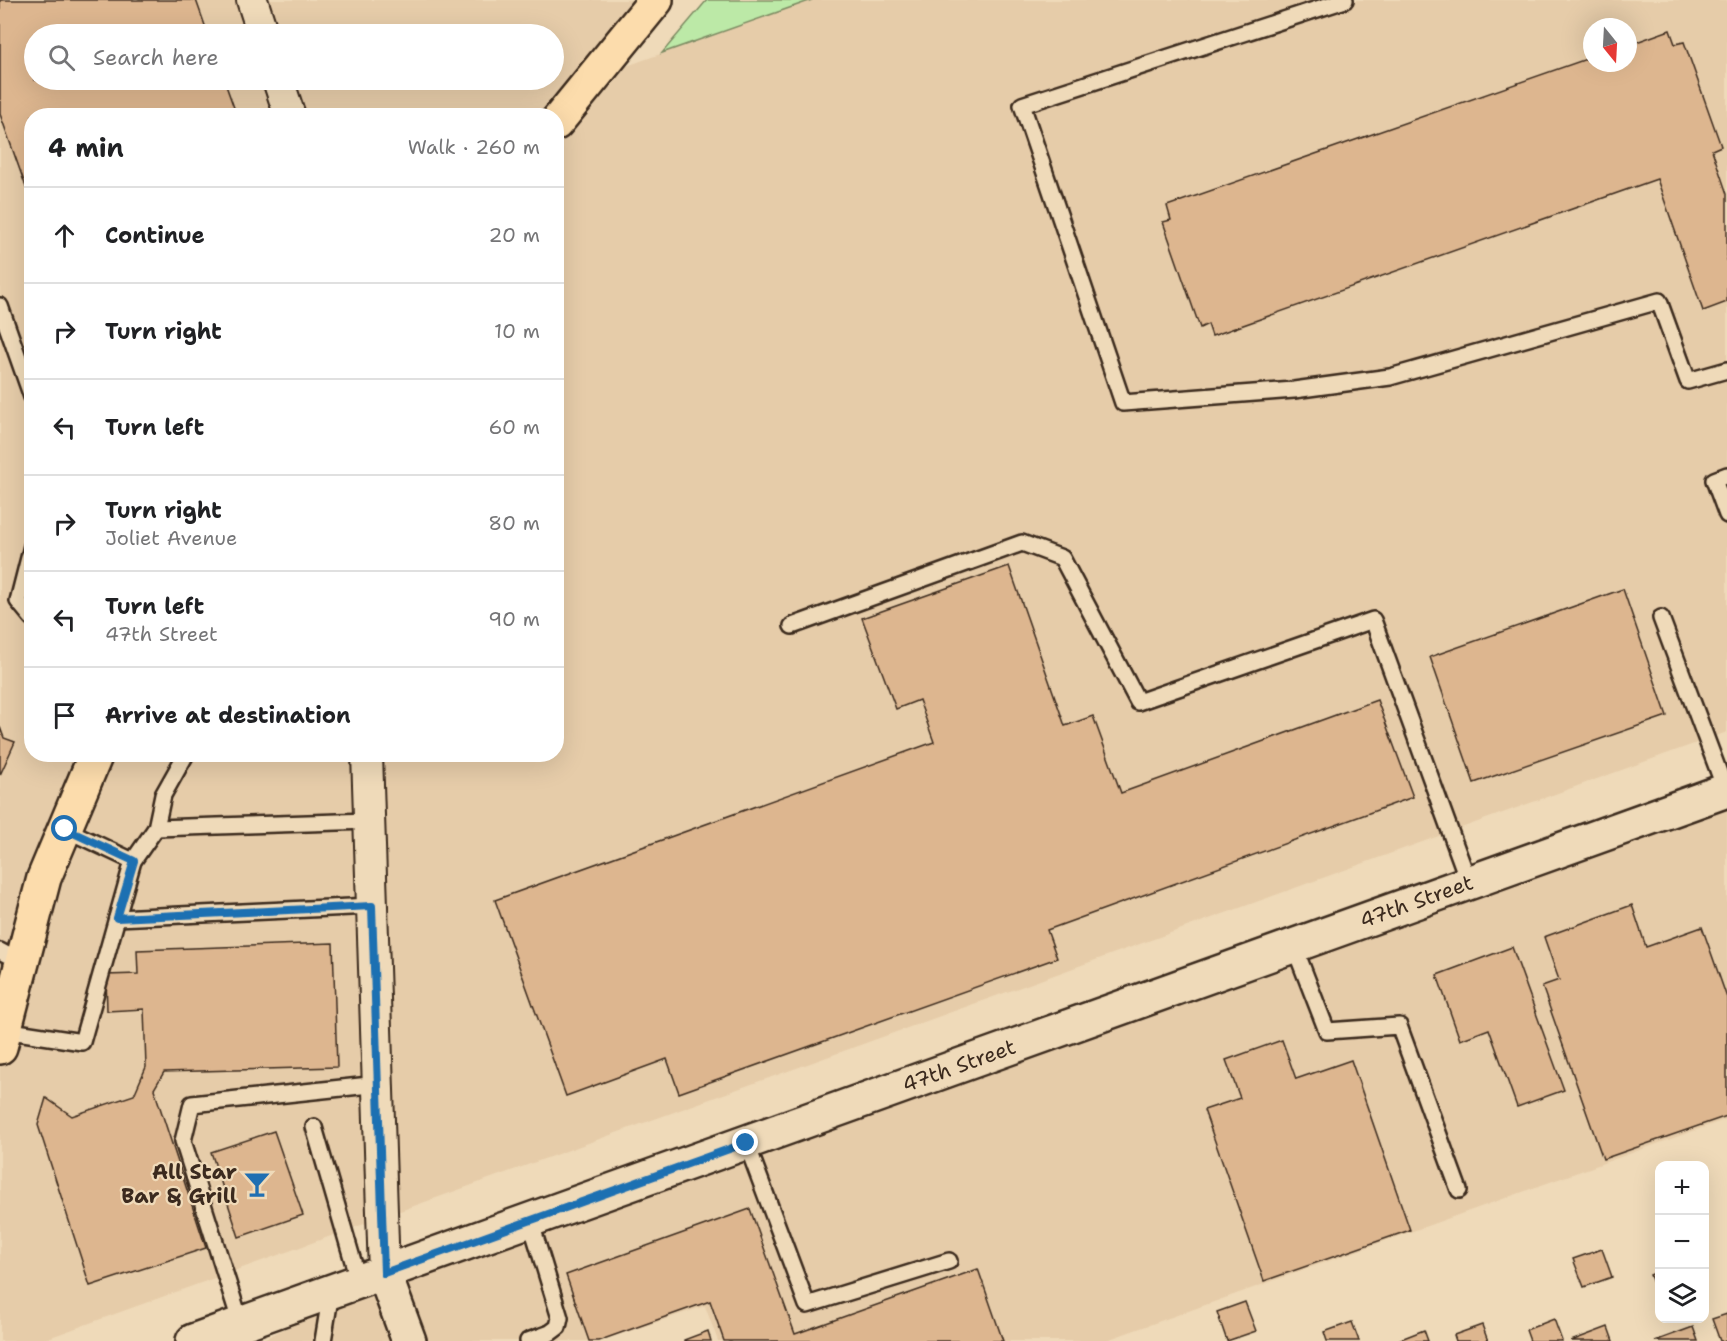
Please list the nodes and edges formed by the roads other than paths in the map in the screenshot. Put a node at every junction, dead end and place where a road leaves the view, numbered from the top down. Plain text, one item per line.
1 (252, 0) edge
2 (656, 0) edge
3 (1345, 0) edge
4 (260, 24) edge
5 (281, 90) edge
6 (287, 108) edge
7 (564, 113) edge
8 (0, 306) edge
9 (1727, 370) edge
10 (24, 374) edge
11 (1727, 475) edge
12 (1727, 515) edge
13 (24, 577) edge
14 (24, 608) edge
15 (1661, 618) dead end
16 (792, 626) dead end
17 (93, 762) edge
18 (182, 762) edge
19 (367, 762) edge
20 (1727, 792) edge
21 (369, 821) junction
22 (156, 828) junction
23 (65, 829) junction
24 (134, 861) junction
25 (1469, 883) junction
26 (372, 906) junction
27 (117, 918) junction
28 (1294, 946) junction
29 (11, 957) edge
30 (2, 1039) edge
31 (379, 1084) junction
32 (314, 1127) dead end
33 (746, 1143) junction
34 (1459, 1190) dead end
35 (530, 1220) junction
36 (949, 1261) dead end
37 (358, 1282) junction
38 (241, 1324) junction
39 (193, 1341) edge
40 (323, 1341) edge
41 (409, 1341) edge
42 (528, 1341) edge

1 - 4 street
2 - 7 main road
3 - 9 lane
5 - 6 street
8 - 10 lane
11 - 12 lane
13 - 14 lane
15 - 20 lane
16 - 25 lane
17 - 23 main road
18 - 22 lane
19 - 21 street
20 - 25 main road, 47th Street
21 - 22 lane
21 - 26 street
22 - 24 lane
23 - 24 lane
23 - 29 main road
24 - 27 lane
25 - 28 main road, 47th Street
26 - 27 lane
26 - 31 street
27 - 30 lane
28 - 33 main road, 47th Street
28 - 34 lane
29 - 30 main road
31 - 37 street
31 - 38 lane
32 - 37 lane
33 - 35 main road, 47th Street
33 - 36 lane
35 - 37 main road, 47th Street
35 - 42 lane
37 - 38 main road, 47th Street
37 - 40 lane
37 - 41 main road
38 - 39 main road, 47th Street

